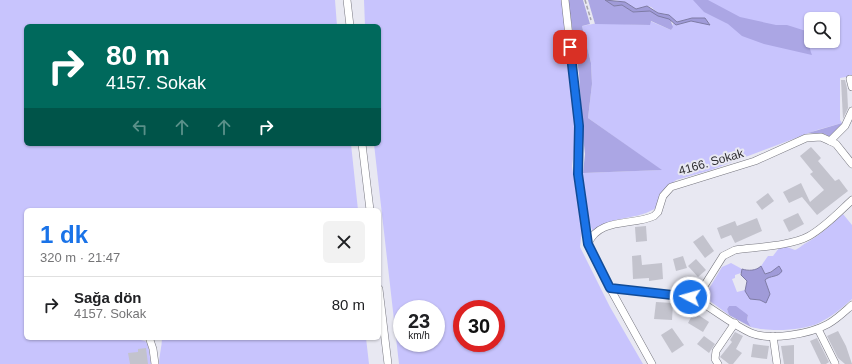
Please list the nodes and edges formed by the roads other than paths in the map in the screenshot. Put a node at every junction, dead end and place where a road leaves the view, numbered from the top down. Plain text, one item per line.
1 (347, 0) edge
2 (565, 0) edge
3 (350, 24) edge
4 (850, 78) dead end
5 (852, 86) edge
6 (852, 111) edge
7 (830, 141) junction
8 (362, 146) edge
9 (852, 164) edge
10 (852, 200) edge
11 (370, 208) edge
12 (588, 244) junction
13 (610, 288) junction
14 (699, 297) junction
15 (852, 305) edge
16 (381, 306) edge
17 (735, 323) junction
18 (818, 329) junction
19 (773, 336) junction
20 (150, 340) dead end
21 (835, 363) dead end
22 (155, 364) edge
23 (388, 364) edge
24 (652, 364) edge
25 (718, 364) edge
26 (777, 364) edge

1 - 3 street
2 - 12 street
4 - 5 street
6 - 7 street
7 - 9 street
7 - 12 street, 4166. Sokak
8 - 11 street
10 - 14 street
12 - 13 street
13 - 14 street
13 - 24 street
14 - 17 street
15 - 18 street
16 - 23 street
17 - 19 street
17 - 25 street
18 - 19 street
18 - 21 street
19 - 26 street
20 - 22 street

